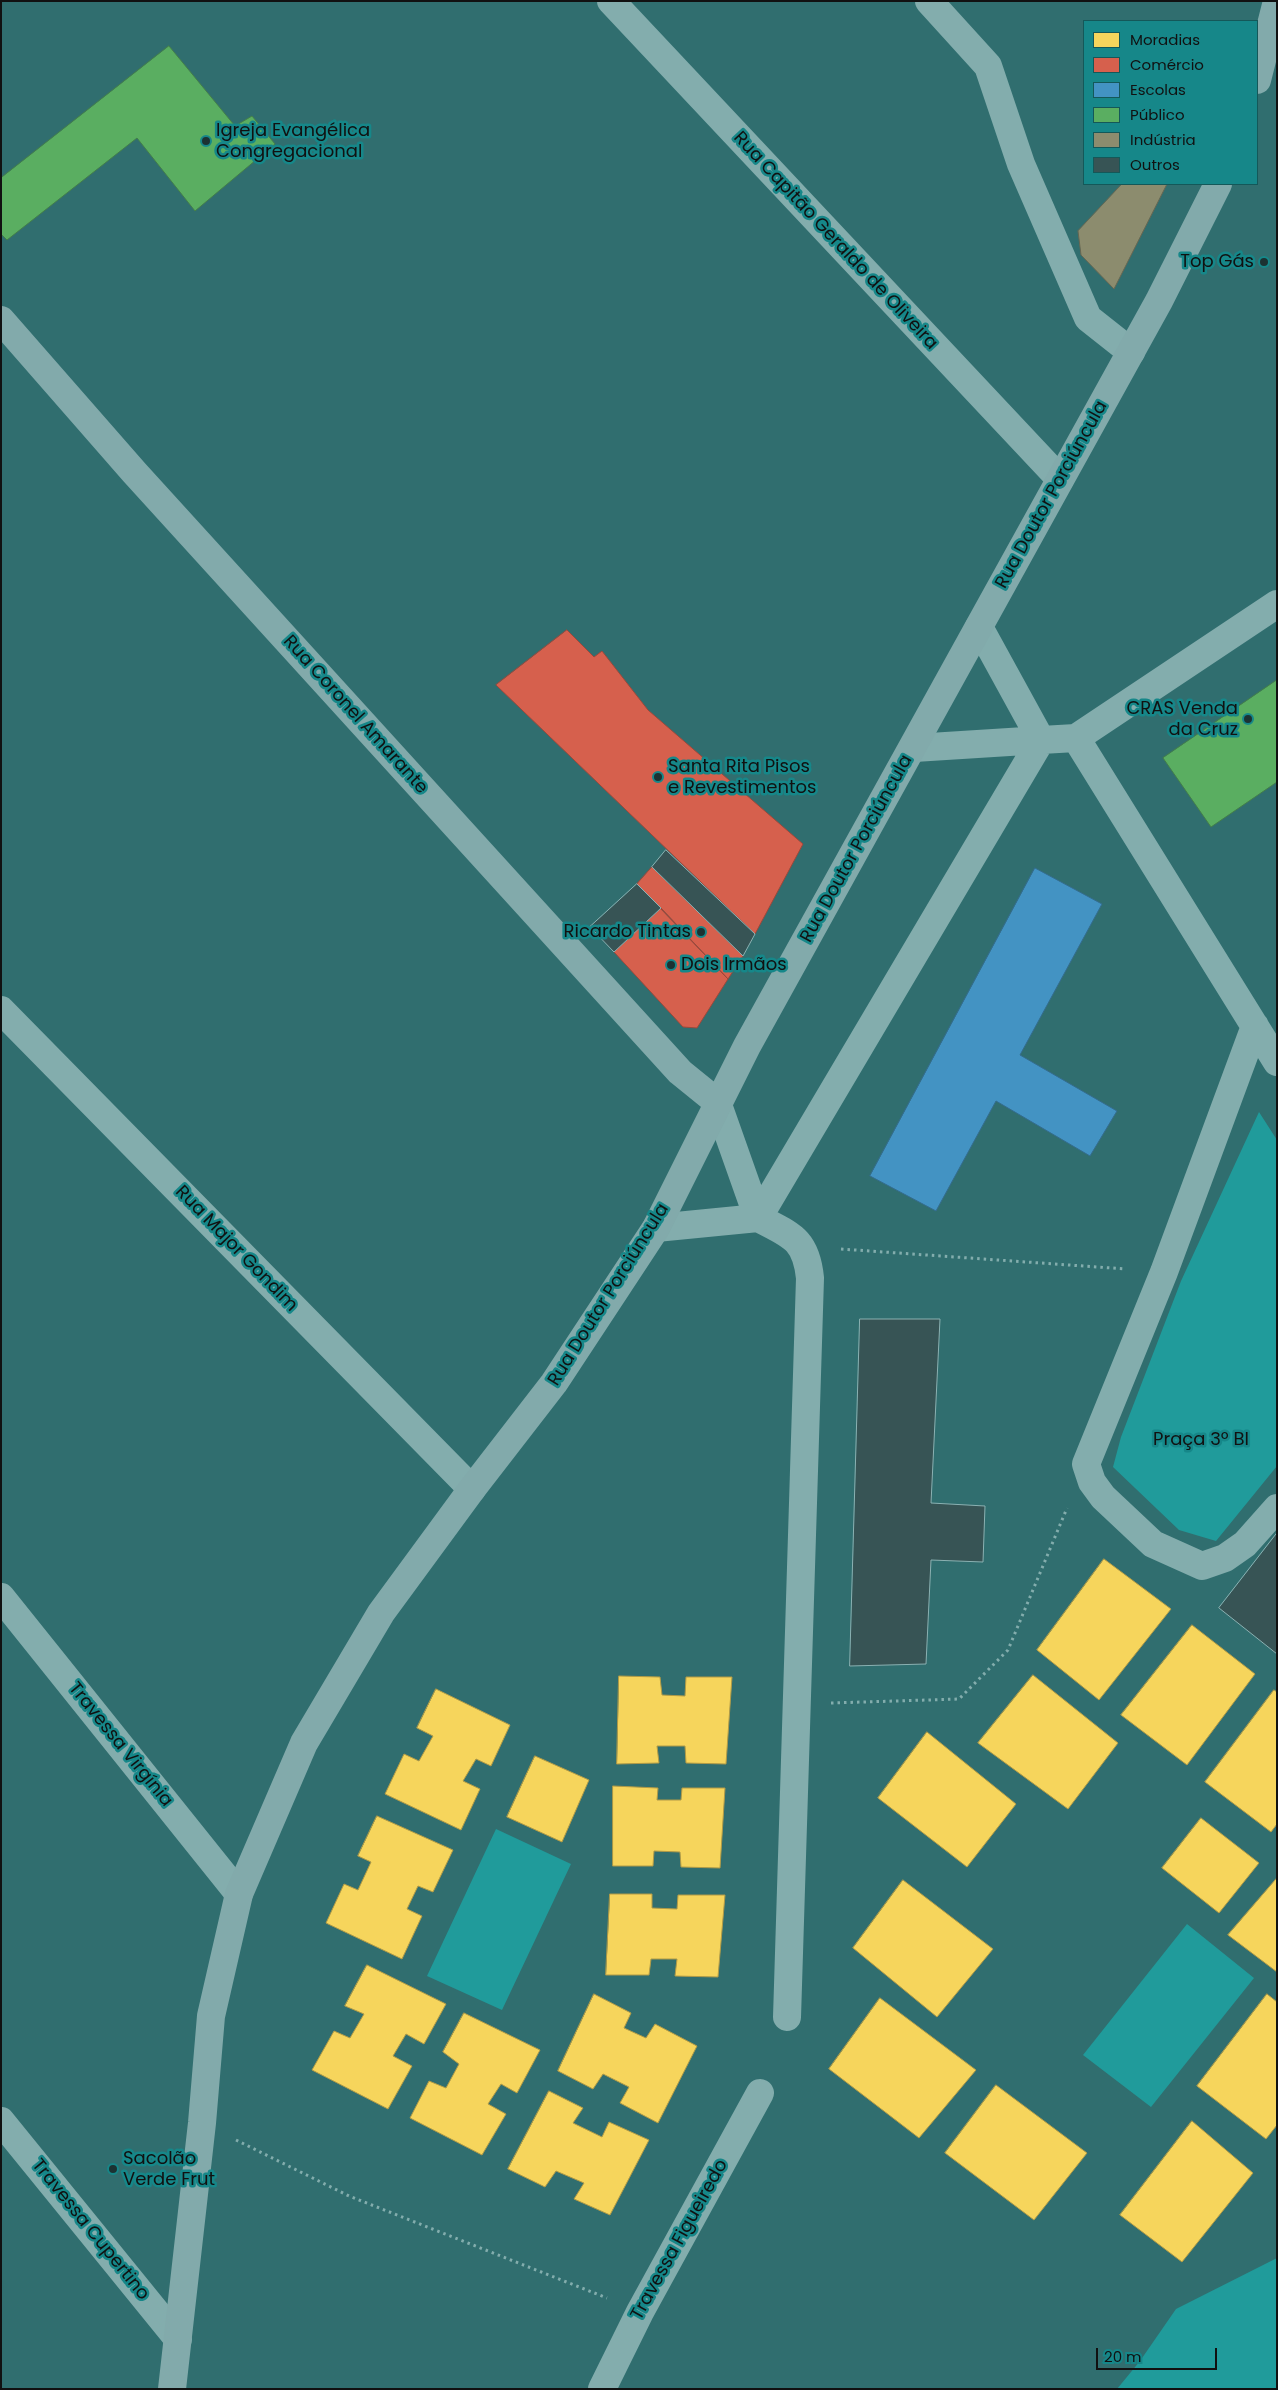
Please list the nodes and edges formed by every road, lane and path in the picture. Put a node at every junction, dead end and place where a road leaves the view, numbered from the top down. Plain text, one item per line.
1 (611, 1) edge
2 (929, 1) edge
3 (1276, 1) edge
4 (1258, 76) edge
5 (1217, 185) edge
6 (1, 320) edge
7 (1131, 352) junction
8 (1060, 479) junction
9 (1277, 604) edge
10 (980, 627) junction
11 (1076, 738) junction
12 (1041, 740) junction
13 (914, 748) junction
14 (1, 1010) edge
15 (1255, 1026) junction
16 (1277, 1062) edge
17 (717, 1102) junction
18 (758, 1218) junction
19 (656, 1228) junction
20 (802, 1246) junction
21 (1164, 1272) junction
22 (1086, 1464) junction
23 (472, 1489) junction
24 (1277, 1508) edge
25 (1, 1597) edge
26 (798, 1704) junction
27 (239, 1894) junction
28 (787, 2017) dead end
29 (760, 2093) dead end
30 (1, 2121) edge
31 (202, 2123) junction
32 (640, 2312) junction
33 (178, 2339) junction
34 (172, 2389) edge
35 (602, 2389) edge

1 - 8 street, Rua Capitão Geraldo de Oliveira
2 - 7 street
3 - 4 main road
5 - 7 main road, Rua Doutor Porciúncula
6 - 17 main road, Rua Coronel Amarante
7 - 8 main road, Rua Doutor Porciúncula
8 - 10 main road, Rua Doutor Porciúncula
9 - 11 street
10 - 12 street
10 - 13 main road, Rua Doutor Porciúncula
11 - 12 street
11 - 15 street
12 - 13 street
12 - 18 street
13 - 17 main road, Rua Doutor Porciúncula
14 - 23 street, Rua Major Gondim
15 - 16 street
15 - 21 street
17 - 18 street
17 - 19 main road, Rua Doutor Porciúncula
18 - 19 street
18 - 20 street
19 - 23 main road, Rua Doutor Porciúncula
20 - 21 path
20 - 26 street
21 - 22 street
22 - 24 street
22 - 26 path
23 - 27 main road, Rua Doutor Porciúncula
25 - 27 street, Travessa Virgínia
26 - 28 street
27 - 31 main road, Rua Doutor Porciúncula
29 - 32 street, Travessa Figueiredo
30 - 33 street, Travessa Cupertino
31 - 32 path
31 - 33 main road, Rua Doutor Porciúncula
32 - 35 street, Travessa Figueiredo
33 - 34 main road, Rua Doutor Porciúncula

